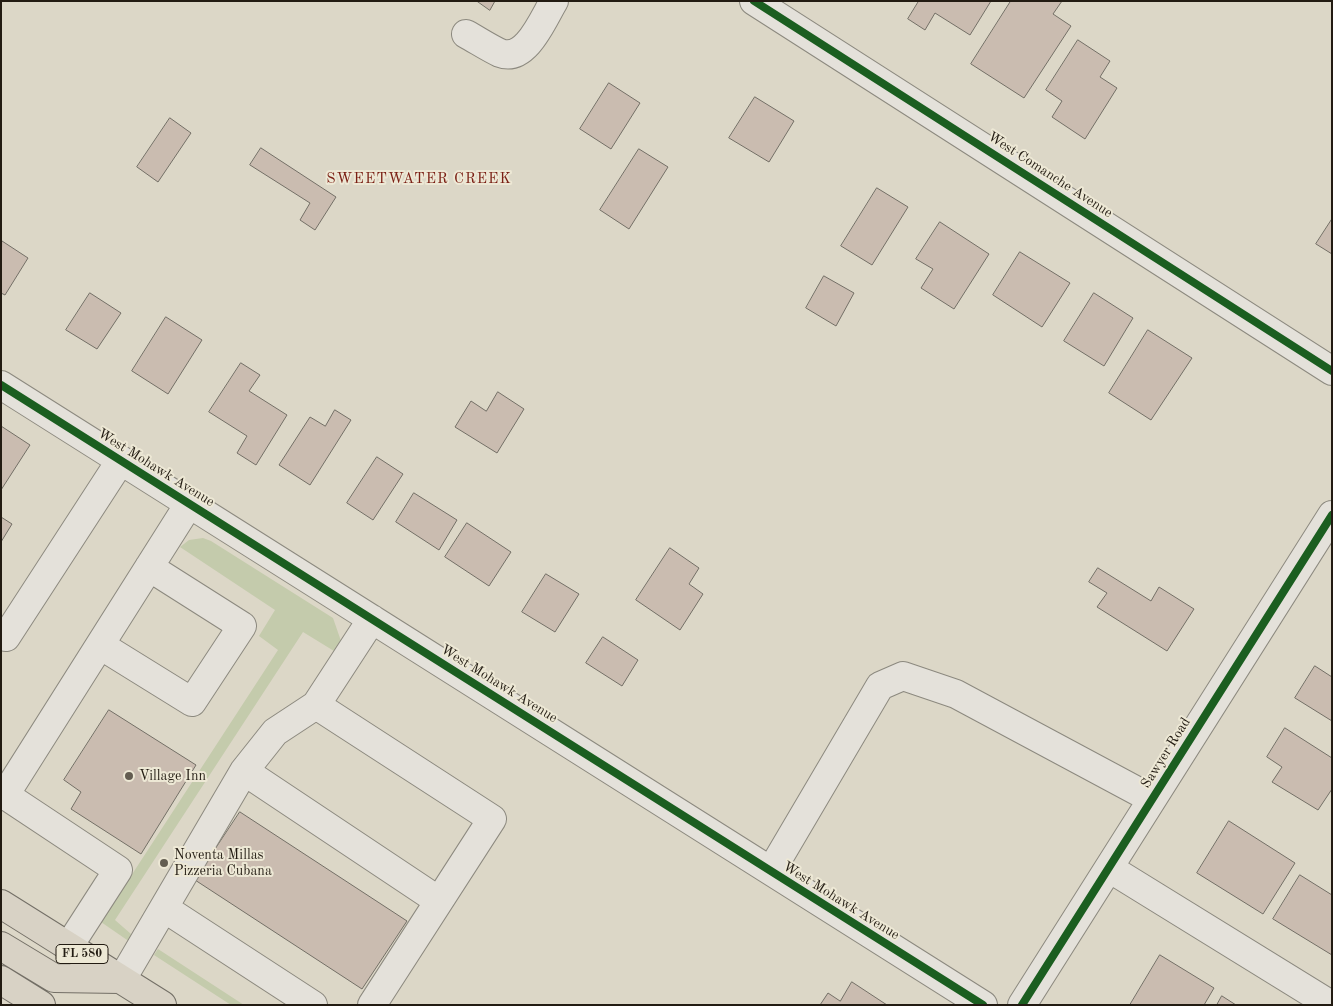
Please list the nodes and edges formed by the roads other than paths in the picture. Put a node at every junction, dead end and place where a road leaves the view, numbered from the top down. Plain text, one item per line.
1 (554, 1) edge
2 (754, 1) edge
3 (466, 34) dead end
4 (1332, 371) edge
5 (1, 385) edge
6 (121, 460) junction
7 (189, 504) junction
8 (1332, 515) edge
9 (149, 567) junction
10 (372, 619) junction
11 (3, 638) edge
12 (100, 645) junction
13 (316, 705) junction
14 (244, 771) junction
15 (3, 798) edge
16 (1152, 799) junction
17 (1109, 868) junction
18 (771, 871) junction
19 (439, 901) junction
20 (1, 904) edge
21 (164, 908) junction
22 (1, 946) edge
23 (69, 946) junction
24 (122, 979) junction
25 (1, 980) edge
26 (41, 1005) edge
27 (162, 1005) edge
28 (313, 1005) edge
29 (372, 1005) edge
30 (983, 1005) edge
31 (1022, 1005) edge
32 (1331, 1005) edge

1 - 3 street
2 - 4 street, West Comanche Avenue
5 - 6 street, West Mohawk Avenue
6 - 7 street, West Mohawk Avenue
6 - 11 street
7 - 9 street
7 - 10 street, West Mohawk Avenue
8 - 16 street, Sawyer Road
9 - 12 street
9 - 12 street
10 - 13 street
10 - 18 street, West Mohawk Avenue
12 - 15 street
13 - 14 street
13 - 19 street
14 - 19 street
14 - 21 street
15 - 23 street
16 - 17 street, Sawyer Road
16 - 18 street
17 - 31 street, Sawyer Road
17 - 32 street
18 - 30 street, West Mohawk Avenue
19 - 29 street
20 - 23 main road, FL 580
21 - 24 street
21 - 28 street
22 - 24 main road
23 - 24 main road, FL 580
24 - 27 main road, FL 580
25 - 26 main road

